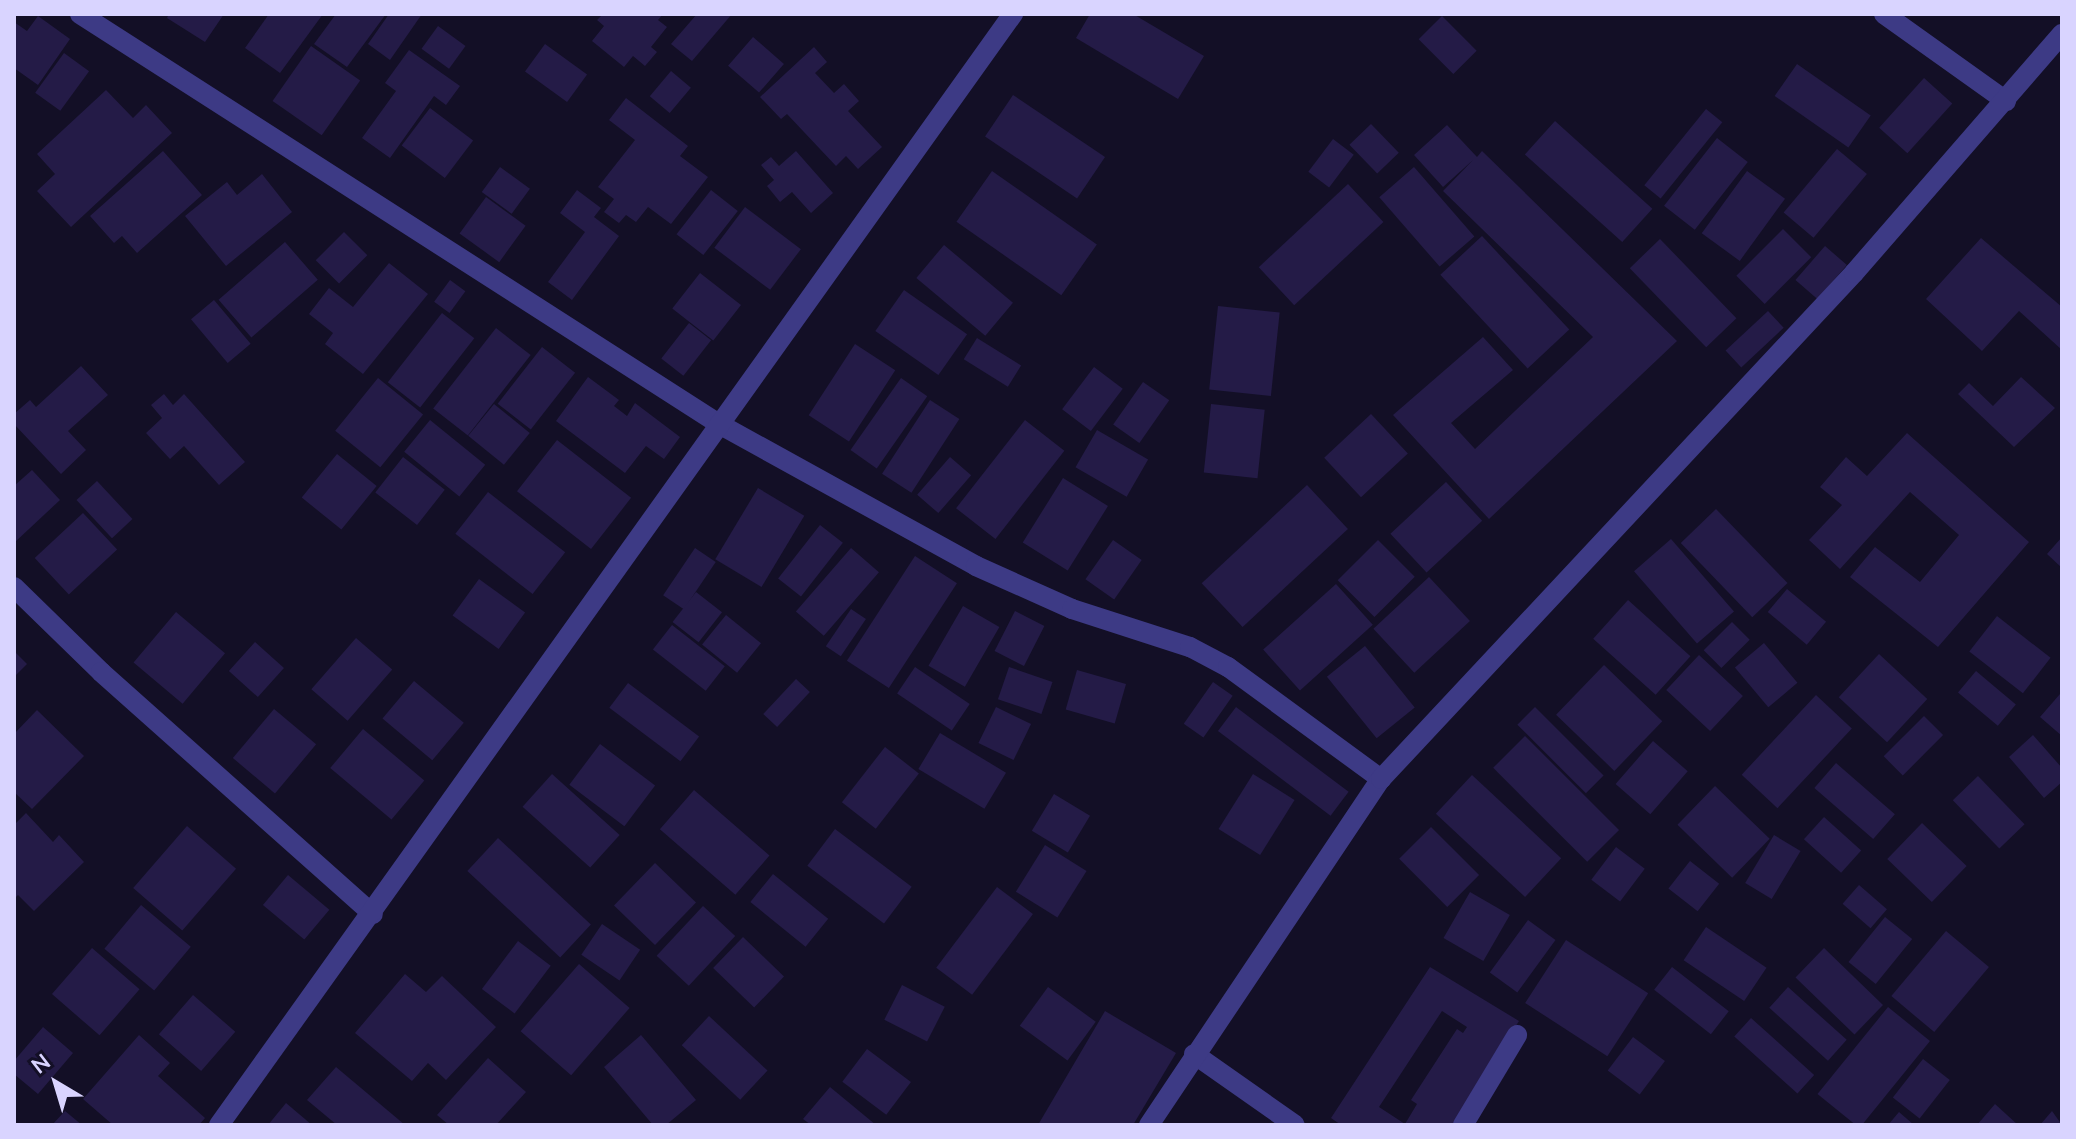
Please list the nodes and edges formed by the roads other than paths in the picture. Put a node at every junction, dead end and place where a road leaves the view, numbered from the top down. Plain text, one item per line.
1 (80, 14) edge
2 (1013, 14) edge
3 (1884, 14) edge
4 (2062, 34) edge
5 (2006, 101) junction
6 (719, 424) junction
7 (14, 587) edge
8 (1381, 779) junction
9 (373, 914) junction
10 (1517, 1035) dead end
11 (1194, 1054) junction
12 (219, 1125) edge
13 (1149, 1125) edge
14 (1295, 1125) edge
15 (1463, 1125) edge

1 - 6 street
2 - 6 street
3 - 5 street
4 - 5 street
5 - 8 street
6 - 8 street
6 - 9 street
7 - 9 street
8 - 11 street
9 - 12 street
10 - 15 street
11 - 13 street
11 - 14 street

